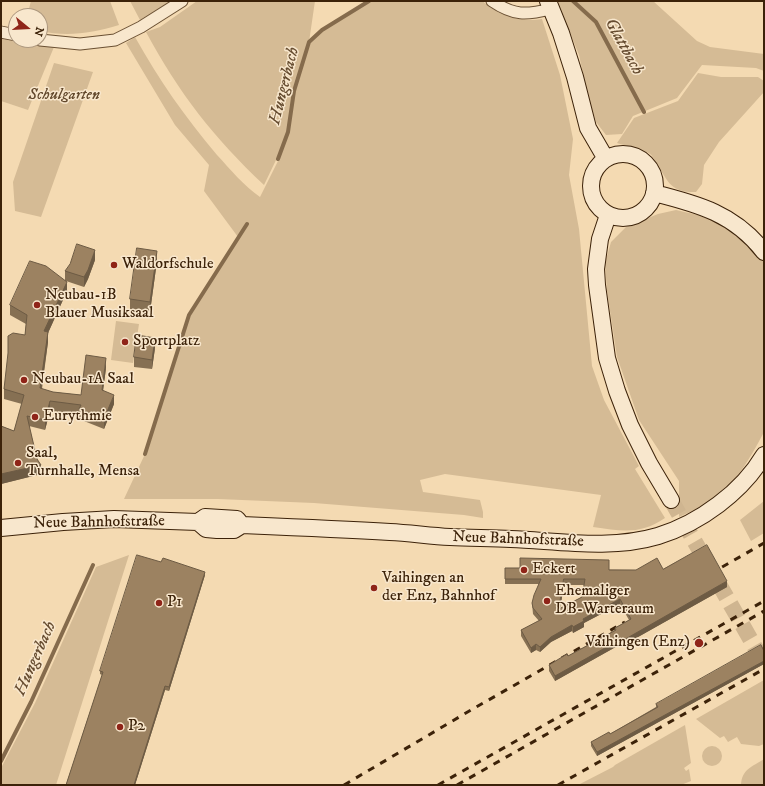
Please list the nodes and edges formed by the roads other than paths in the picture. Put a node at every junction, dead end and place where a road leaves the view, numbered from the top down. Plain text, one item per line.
1 (182, 1) edge
2 (492, 1) edge
3 (550, 5) edge
4 (48, 41) edge
5 (606, 158) junction
6 (654, 193) junction
7 (608, 215) junction
8 (764, 252) edge
9 (764, 455) edge
10 (671, 500) tunnel mouth
11 (1, 528) edge

1 - 4 street
2 - 3 street
3 - 5 main road
5 - 6 main road
5 - 7 main road
6 - 7 main road
6 - 8 main road
7 - 10 main road
9 - 11 main road, Neue Bahnhofstraße

